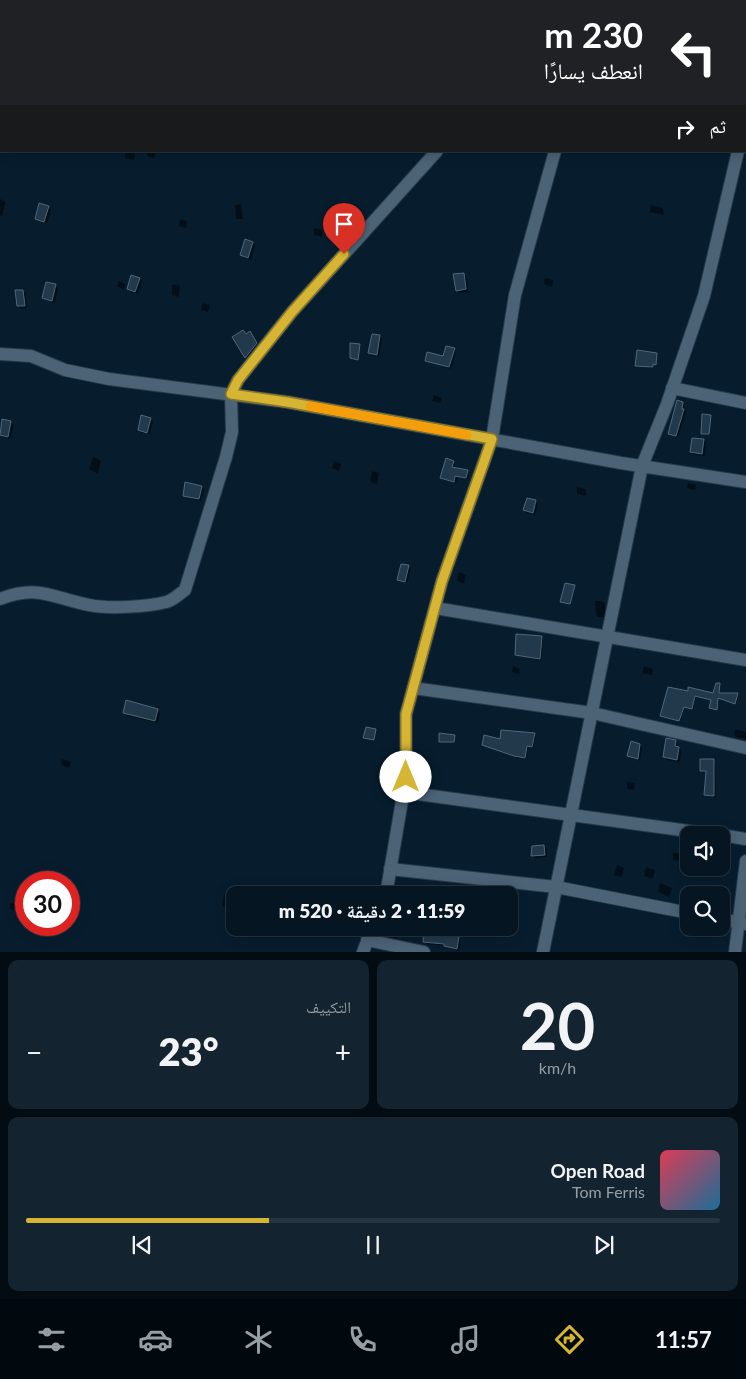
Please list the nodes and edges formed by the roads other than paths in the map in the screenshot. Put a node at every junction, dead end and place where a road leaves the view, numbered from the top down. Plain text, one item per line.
1 (435, 152) edge
2 (555, 152) edge
3 (738, 152) edge
4 (0, 354) edge
5 (672, 388) junction
6 (231, 394) junction
7 (746, 403) edge
8 (492, 439) junction
9 (642, 466) junction
10 (746, 482) edge
11 (0, 599) edge
12 (435, 608) junction
13 (608, 635) junction
14 (746, 660) edge
15 (413, 688) junction
16 (592, 713) junction
17 (746, 748) edge
18 (403, 792) junction
19 (571, 816) junction
20 (680, 830) edge
21 (730, 837) edge
22 (746, 839) edge
23 (746, 861) edge
24 (390, 869) junction
25 (387, 886) edge
26 (556, 887) junction
27 (680, 911) edge
28 (730, 921) edge
29 (743, 924) edge
30 (365, 946) edge
31 (424, 952) edge
32 (543, 952) edge
33 (735, 952) edge

1 - 6 street
2 - 8 street
3 - 5 street
4 - 6 street
5 - 7 street
5 - 9 street
6 - 8 street
6 - 11 street
8 - 9 street
8 - 12 street
9 - 10 street
9 - 13 street
12 - 13 street
12 - 15 street
13 - 14 street
13 - 16 street
15 - 16 street
15 - 18 street
16 - 17 street
16 - 19 street
18 - 19 street
18 - 24 street
19 - 20 street
19 - 26 street
21 - 22 street
23 - 29 street
24 - 25 street
24 - 26 street
26 - 27 street
26 - 32 street
28 - 29 street
29 - 33 street
30 - 31 street

